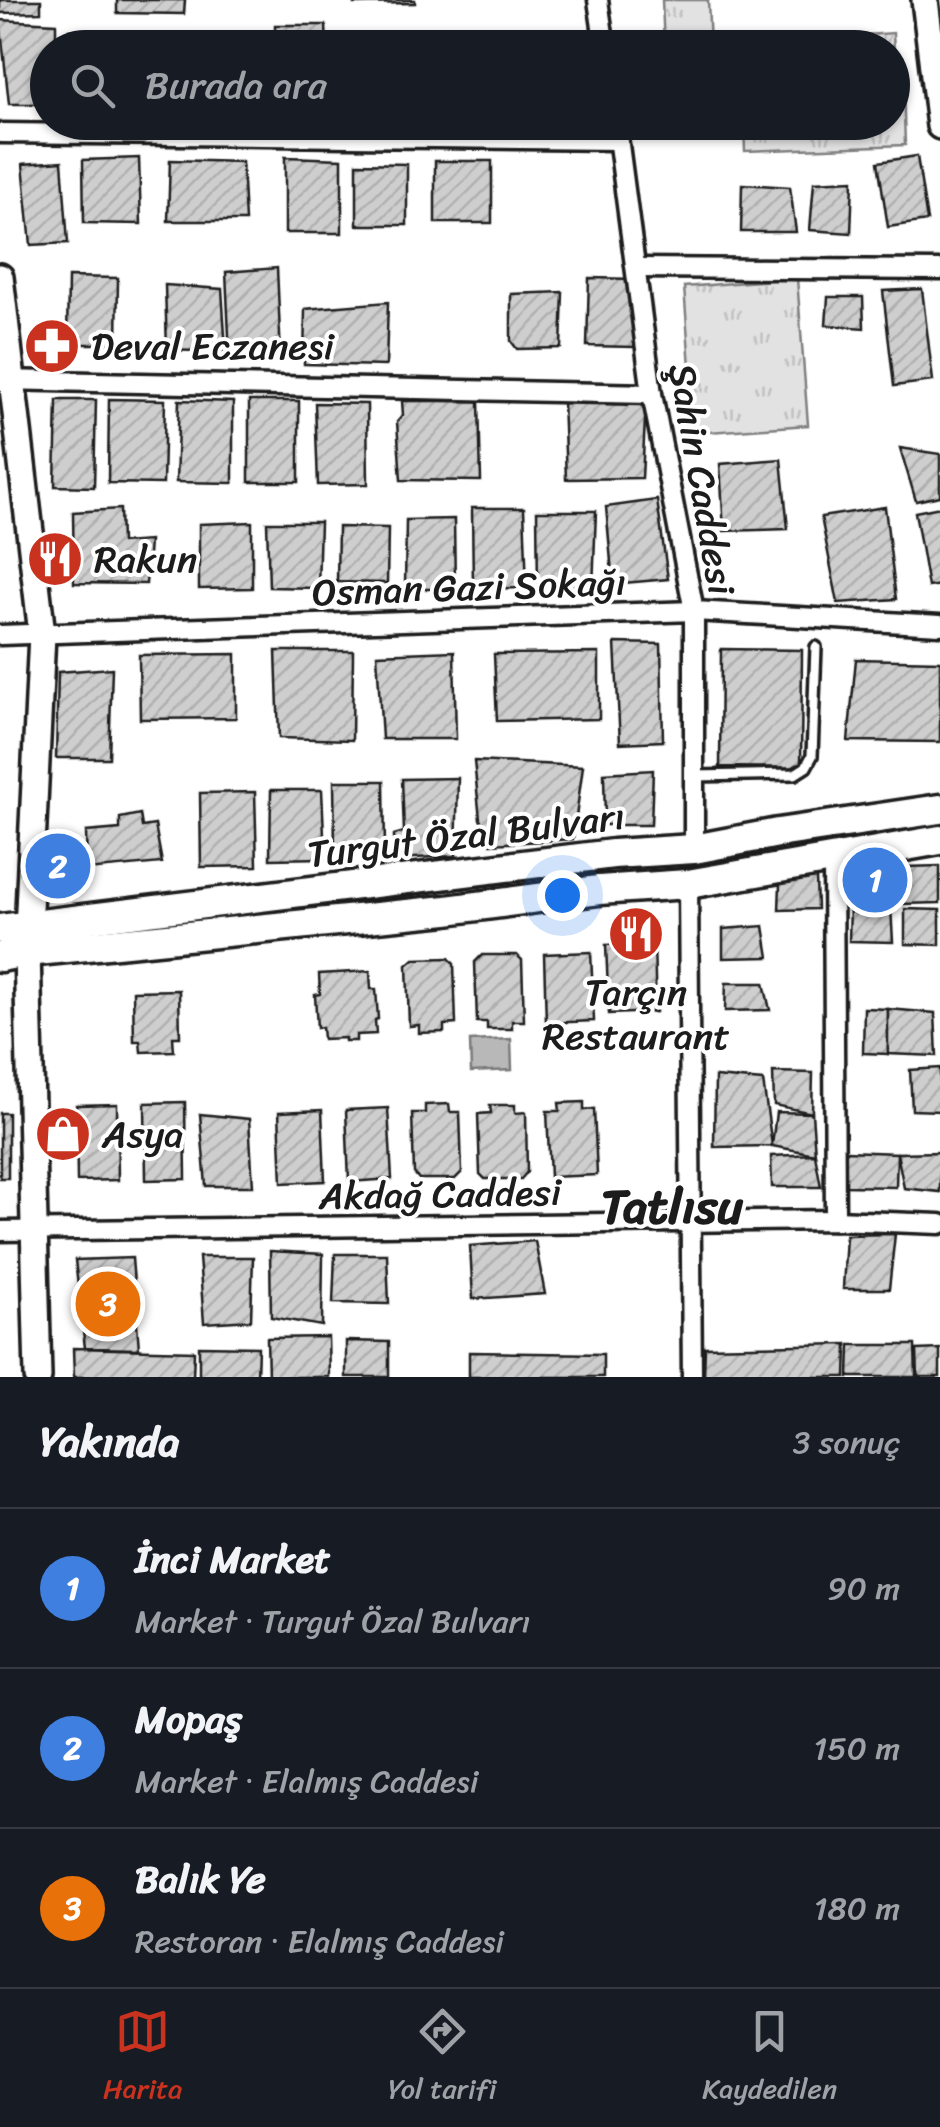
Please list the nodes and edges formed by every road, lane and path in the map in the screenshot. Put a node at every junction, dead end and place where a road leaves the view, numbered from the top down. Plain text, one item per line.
1 (598, 0) edge
2 (925, 0) edge
3 (602, 30) edge
4 (940, 126) edge
5 (0, 134) edge
6 (30, 134) edge
7 (618, 140) edge
8 (636, 268) junction
9 (940, 270) edge
10 (0, 277) edge
11 (6, 380) edge
12 (652, 394) junction
13 (694, 612) junction
14 (940, 624) edge
15 (0, 634) edge
16 (42, 634) junction
17 (816, 648) dead end
18 (694, 776) junction
19 (940, 810) edge
20 (940, 840) edge
21 (694, 849) junction
22 (833, 858) junction
23 (688, 884) junction
24 (11, 938) edge
25 (836, 1220) junction
26 (691, 1223) junction
27 (940, 1224) edge
28 (0, 1231) edge
29 (34, 1231) junction
30 (38, 1377) edge
31 (692, 1377) edge

1 - 3 street
2 - 4 street
5 - 6 street
7 - 8 street, Şahin Caddesi
8 - 9 street
8 - 12 street, Şahin Caddesi
10 - 11 street
11 - 12 street
11 - 16 street
12 - 13 street, Şahin Caddesi
13 - 14 street, Osman Gazi Sokağı
13 - 16 street, Osman Gazi Sokağı
13 - 18 street, Şahin Caddesi
15 - 16 street, Osman Gazi Sokağı
16 - 24 street
17 - 18 lane
18 - 21 street, Şahin Caddesi
19 - 21 main road, Turgut Özal Bulvarı
20 - 22 main road, Turgut Özal Bulvarı
21 - 24 main road, Turgut Özal Bulvarı
22 - 23 main road, Turgut Özal Bulvarı
22 - 25 street
23 - 24 main road, Turgut Özal Bulvarı
23 - 26 street
24 - 29 street
25 - 26 street, Akdağ Caddesi
25 - 27 street, Akdağ Caddesi
26 - 29 street, Akdağ Caddesi
26 - 31 street
28 - 29 street, Akdağ Caddesi
29 - 30 street

